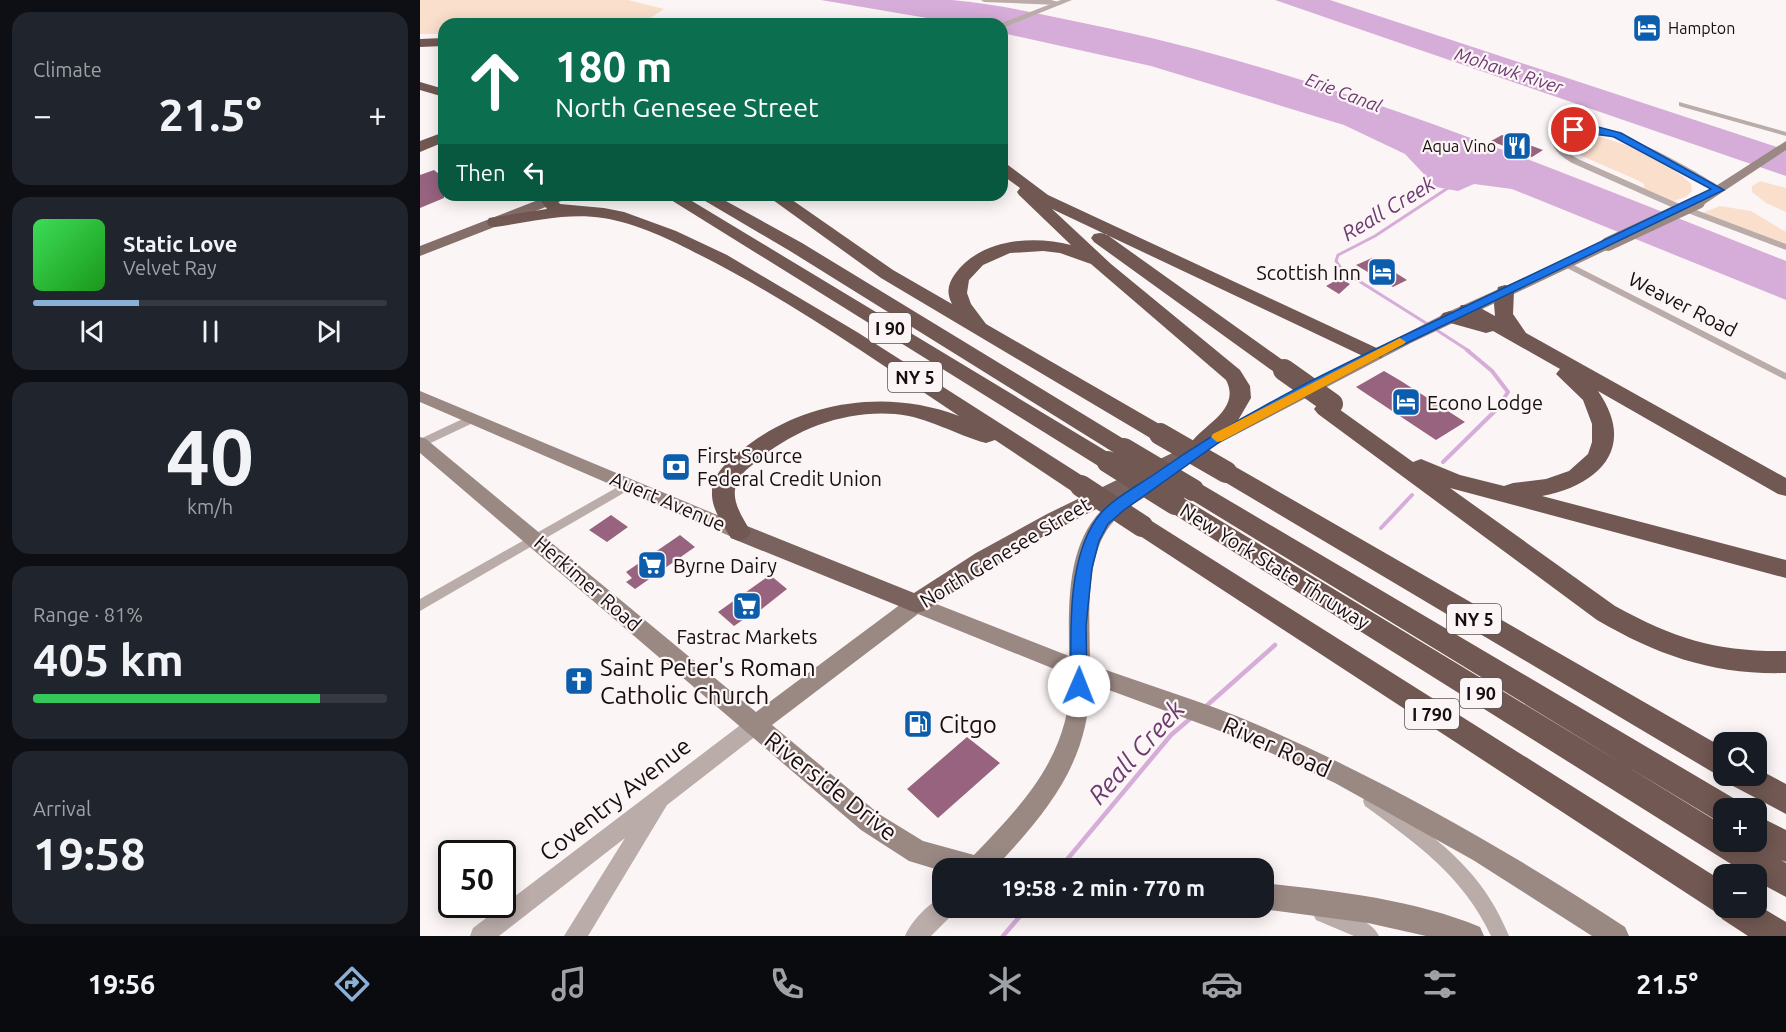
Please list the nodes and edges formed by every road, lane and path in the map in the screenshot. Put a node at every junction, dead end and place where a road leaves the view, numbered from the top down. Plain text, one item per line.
1 (984, 0) edge
2 (1068, 0) edge
3 (1059, 3) junction
4 (1008, 23) edge
5 (438, 42) edge
6 (420, 43) edge
7 (420, 75) edge
8 (438, 80) edge
9 (420, 86) edge
10 (438, 91) edge
11 (420, 93) edge
12 (438, 97) edge
13 (1682, 104) dead end
14 (1786, 134) edge
15 (438, 138) edge
16 (420, 145) edge
17 (1786, 145) edge
18 (1008, 172) edge
19 (1008, 179) edge
20 (1719, 190) junction
21 (1025, 192) junction
22 (1045, 199) junction
23 (681, 201) edge
24 (715, 201) edge
25 (783, 201) edge
26 (561, 202) edge
27 (495, 222) junction
28 (1786, 247) edge
29 (420, 251) edge
30 (1564, 263) junction
31 (1105, 268) junction
32 (1505, 291) junction
33 (1452, 316) junction
34 (986, 333) junction
35 (1519, 336) junction
36 (1374, 354) junction
37 (1282, 373) junction
38 (1786, 377) edge
39 (420, 396) edge
40 (1329, 407) junction
41 (471, 419) junction
42 (420, 443) edge
43 (1208, 443) junction
44 (1116, 456) junction
45 (1054, 469) junction
46 (1758, 471) junction
47 (630, 484) junction
48 (1786, 488) edge
49 (1498, 492) junction
50 (1786, 493) edge
51 (1184, 497) junction
52 (739, 532) junction
53 (537, 539) junction
54 (1786, 569) edge
55 (916, 604) junction
56 (420, 606) edge
57 (1786, 663) edge
58 (1080, 670) junction
59 (753, 726) junction
60 (1713, 758) edge
61 (1322, 766) junction
62 (1761, 786) edge
63 (666, 793) junction
64 (1786, 800) edge
65 (1713, 803) edge
66 (1767, 836) edge
67 (1786, 847) edge
68 (940, 858) edge
69 (987, 858) edge
70 (1786, 881) edge
71 (1713, 894) edge
72 (1274, 898) edge
73 (1274, 900) edge
74 (933, 918) edge
75 (1750, 918) edge
76 (481, 936) edge
77 (575, 936) edge
78 (916, 936) edge
79 (1370, 936) edge
80 (1471, 936) edge
81 (1500, 936) edge
82 (1616, 936) edge
83 (1778, 936) edge

1 - 3 street
2 - 3 street
3 - 4 street
5 - 6 highway
7 - 8 highway
9 - 10 highway
11 - 12 highway
13 - 14 street
15 - 16 highway
17 - 20 main road, North Genesee Street
18 - 22 highway
19 - 21 highway
20 - 28 street
20 - 30 main road, North Genesee Street, bridge
21 - 31 highway
21 - 37 highway
22 - 36 highway
22 - 37 highway
23 - 44 highway, New York State Thruway / I 90
24 - 44 highway, New York State Thruway / I 90
25 - 34 highway, NY 5
26 - 27 highway, NY 5
26 - 27 main road, NY 5
26 - 45 highway, NY 5
27 - 29 main road, NY 5
30 - 32 main road, North Genesee Street
30 - 38 street, Weaver Road
31 - 34 highway
31 - 43 highway
32 - 33 main road, North Genesee Street
32 - 35 highway
33 - 35 highway
33 - 36 main road, North Genesee Street
33 - 49 highway
34 - 60 highway, NY 5, bridge
35 - 46 highway
36 - 43 main road, North Genesee Street
37 - 40 highway
39 - 41 main road, Auert Avenue
40 - 49 highway
40 - 57 highway
41 - 42 street
41 - 47 main road, Auert Avenue
42 - 53 main road, Herkimer Road
43 - 55 highway, North Genesee Street
43 - 58 main road
44 - 51 highway, New York State Thruway / I 90, bridge
45 - 52 highway
45 - 71 highway, I 790, bridge
46 - 48 highway
46 - 50 highway
47 - 52 main road, Auert Avenue
47 - 53 street
49 - 54 highway
51 - 65 highway, New York State Thruway / I 90
51 - 70 highway, New York State Thruway / I 90
52 - 55 highway, Auert Avenue
53 - 56 street
53 - 59 main road, Herkimer Road
55 - 58 main road, River Road
55 - 59 main road, North Genesee Street
58 - 61 main road, River Road
58 - 69 main road
59 - 63 street, Coventry Avenue
59 - 68 main road, Riverside Drive
61 - 81 street
61 - 82 main road, River Road
62 - 64 highway
63 - 76 street, Coventry Avenue
63 - 77 street
66 - 67 highway
72 - 80 main road
73 - 79 street
74 - 78 street
75 - 83 highway

